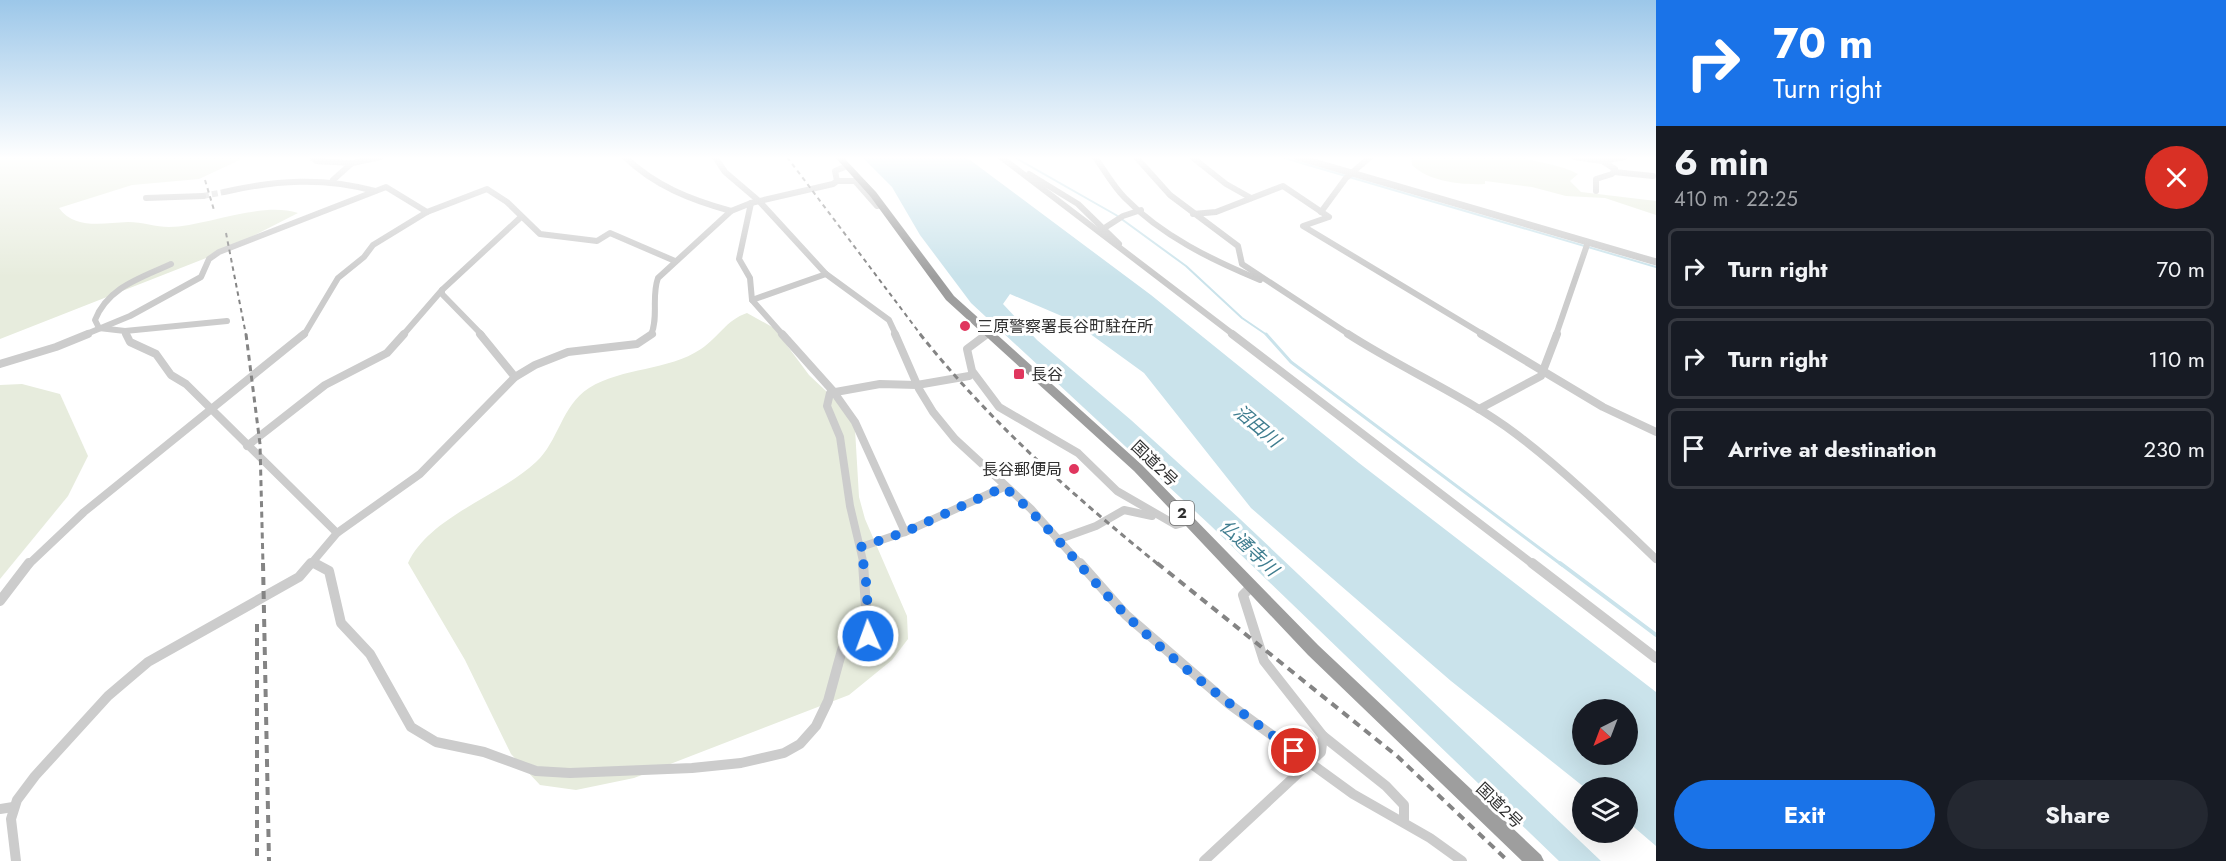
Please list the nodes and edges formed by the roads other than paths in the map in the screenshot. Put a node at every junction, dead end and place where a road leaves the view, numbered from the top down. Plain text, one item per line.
1 (169, 197) edge
2 (359, 197) edge
3 (403, 197) edge
4 (466, 197) edge
5 (500, 197) edge
6 (686, 197) edge
7 (755, 197) edge
8 (774, 197) edge
9 (869, 197) edge
10 (874, 197) edge
11 (1053, 197) edge
12 (1065, 197) edge
13 (1124, 197) edge
14 (1174, 197) edge
15 (1299, 197) edge
16 (1332, 197) edge
17 (1428, 197) edge
18 (146, 198) dead end
19 (1251, 198) edge
20 (759, 201) junction
21 (751, 203) junction
22 (881, 206) junction
23 (1141, 210) junction
24 (731, 211) junction
25 (427, 212) junction
26 (1321, 212) junction
27 (1193, 214) junction
28 (521, 217) junction
29 (1106, 227) junction
30 (1588, 242) junction
31 (1119, 247) junction
32 (675, 261) junction
33 (1656, 262) edge
34 (171, 264) dead end
35 (826, 274) junction
36 (1273, 284) junction
37 (442, 290) junction
38 (752, 300) junction
39 (227, 321) dead end
40 (99, 328) junction
41 (125, 331) junction
42 (988, 333) junction
43 (969, 363) junction
44 (0, 364) edge
45 (1544, 371) junction
46 (969, 376) junction
47 (515, 377) junction
48 (917, 385) junction
49 (986, 390) junction
50 (833, 391) junction
51 (1479, 409) junction
52 (210, 411) junction
53 (1656, 432) edge
54 (247, 446) junction
55 (1004, 487) junction
56 (1165, 519) junction
57 (1190, 521) junction
58 (905, 532) junction
59 (337, 533) junction
60 (1057, 540) junction
61 (861, 547) junction
62 (1656, 559) edge
63 (314, 563) junction
64 (1251, 587) junction
65 (0, 601) edge
66 (1656, 658) edge
67 (1323, 736) junction
68 (1310, 763) junction
69 (13, 807) junction
70 (0, 809) edge
71 (1404, 821) junction
72 (16, 861) edge
73 (1204, 861) edge
74 (1462, 861) edge
75 (1535, 861) edge

1 - 18 street
2 - 40 street
3 - 25 street
4 - 25 street
5 - 28 street
6 - 24 street
7 - 20 street
8 - 20 street
9 - 22 street
10 - 22 highway, 国道2号 / 2
11 - 31 street
12 - 29 street
13 - 23 street
14 - 27 street
15 - 26 street
16 - 26 street
17 - 30 street
19 - 27 street
20 - 21 street
20 - 35 street
21 - 24 street
21 - 38 street
22 - 42 highway, 国道2号 / 2
23 - 29 street
23 - 36 street
24 - 32 street
25 - 52 street
26 - 45 street
27 - 36 street
28 - 32 street
28 - 37 street
29 - 31 street
30 - 33 street
30 - 45 street
31 - 66 street
32 - 47 street
34 - 40 street
35 - 38 street
35 - 48 street
36 - 51 street
37 - 47 street
37 - 54 street
38 - 50 street
39 - 41 street
40 - 41 street
40 - 44 street
41 - 52 street
42 - 43 street
42 - 57 highway, 国道2号 / 2
43 - 46 street
43 - 49 street
45 - 51 street
45 - 53 street
46 - 48 street
46 - 49 street
47 - 59 street
48 - 50 street
48 - 55 street
49 - 56 street
50 - 58 street
50 - 61 street
51 - 62 street
52 - 54 street
52 - 65 street
54 - 59 street
55 - 58 street
55 - 60 street
56 - 57 street
56 - 60 street
57 - 64 highway, 国道2号 / 2
58 - 61 street
59 - 63 street
60 - 68 street
61 - 63 street
63 - 69 street
64 - 67 street
64 - 75 highway, 国道2号 / 2
67 - 68 street
67 - 71 street
68 - 71 street
68 - 73 street
69 - 70 street
69 - 72 street
71 - 74 street

